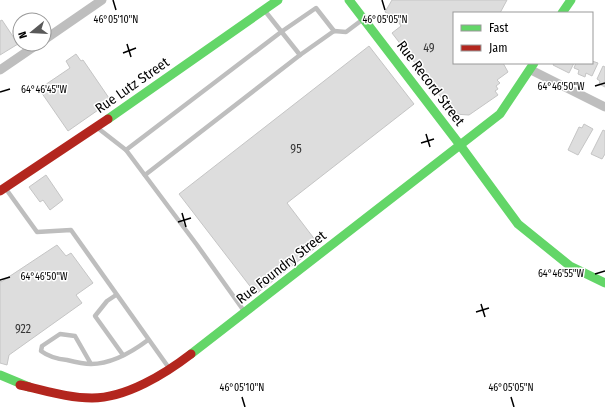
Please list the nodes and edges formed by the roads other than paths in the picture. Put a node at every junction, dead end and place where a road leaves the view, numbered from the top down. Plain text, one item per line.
1 (102, 0) edge
2 (278, 0) edge
3 (349, 0) edge
4 (571, 0) edge
5 (264, 10) junction
6 (563, 12) edge
7 (364, 19) junction
8 (334, 31) junction
9 (281, 32) junction
10 (52, 34) edge
11 (26, 52) edge
12 (300, 55) junction
13 (532, 66) edge
14 (0, 70) edge
15 (605, 107) edge
16 (97, 127) junction
17 (460, 145) junction
18 (126, 150) junction
19 (145, 175) junction
20 (3, 189) edge
21 (605, 283) edge
22 (116, 295) junction
23 (245, 313) junction
24 (148, 340) junction
25 (123, 355) junction
26 (91, 364) junction
27 (170, 370) junction
28 (0, 375) edge
29 (0, 380) edge
30 (29, 387) junction

1 - 10 street
2 - 5 street, Rue Lutz Street
3 - 7 street, Rue Record Street
4 - 6 street
5 - 9 lane
5 - 16 street, Rue Lutz Street
7 - 8 lane
7 - 17 street, Rue Record Street
8 - 9 lane
8 - 12 lane
9 - 12 lane
9 - 18 lane
11 - 14 street
12 - 19 lane
13 - 15 street
13 - 17 street, Rue Foundry Street
16 - 18 lane
16 - 20 street, Rue Lutz Street
17 - 21 street, Rue Record Street
17 - 23 street, Rue Foundry Street
18 - 19 lane
19 - 23 lane
20 - 22 lane
22 - 24 lane
22 - 25 lane
23 - 27 street, Rue Foundry Street
24 - 25 lane
24 - 27 lane
25 - 26 lane
26 - 26 lane
27 - 30 street, Rue Foundry Street
28 - 30 street
29 - 30 street, Rue Foundry Street

